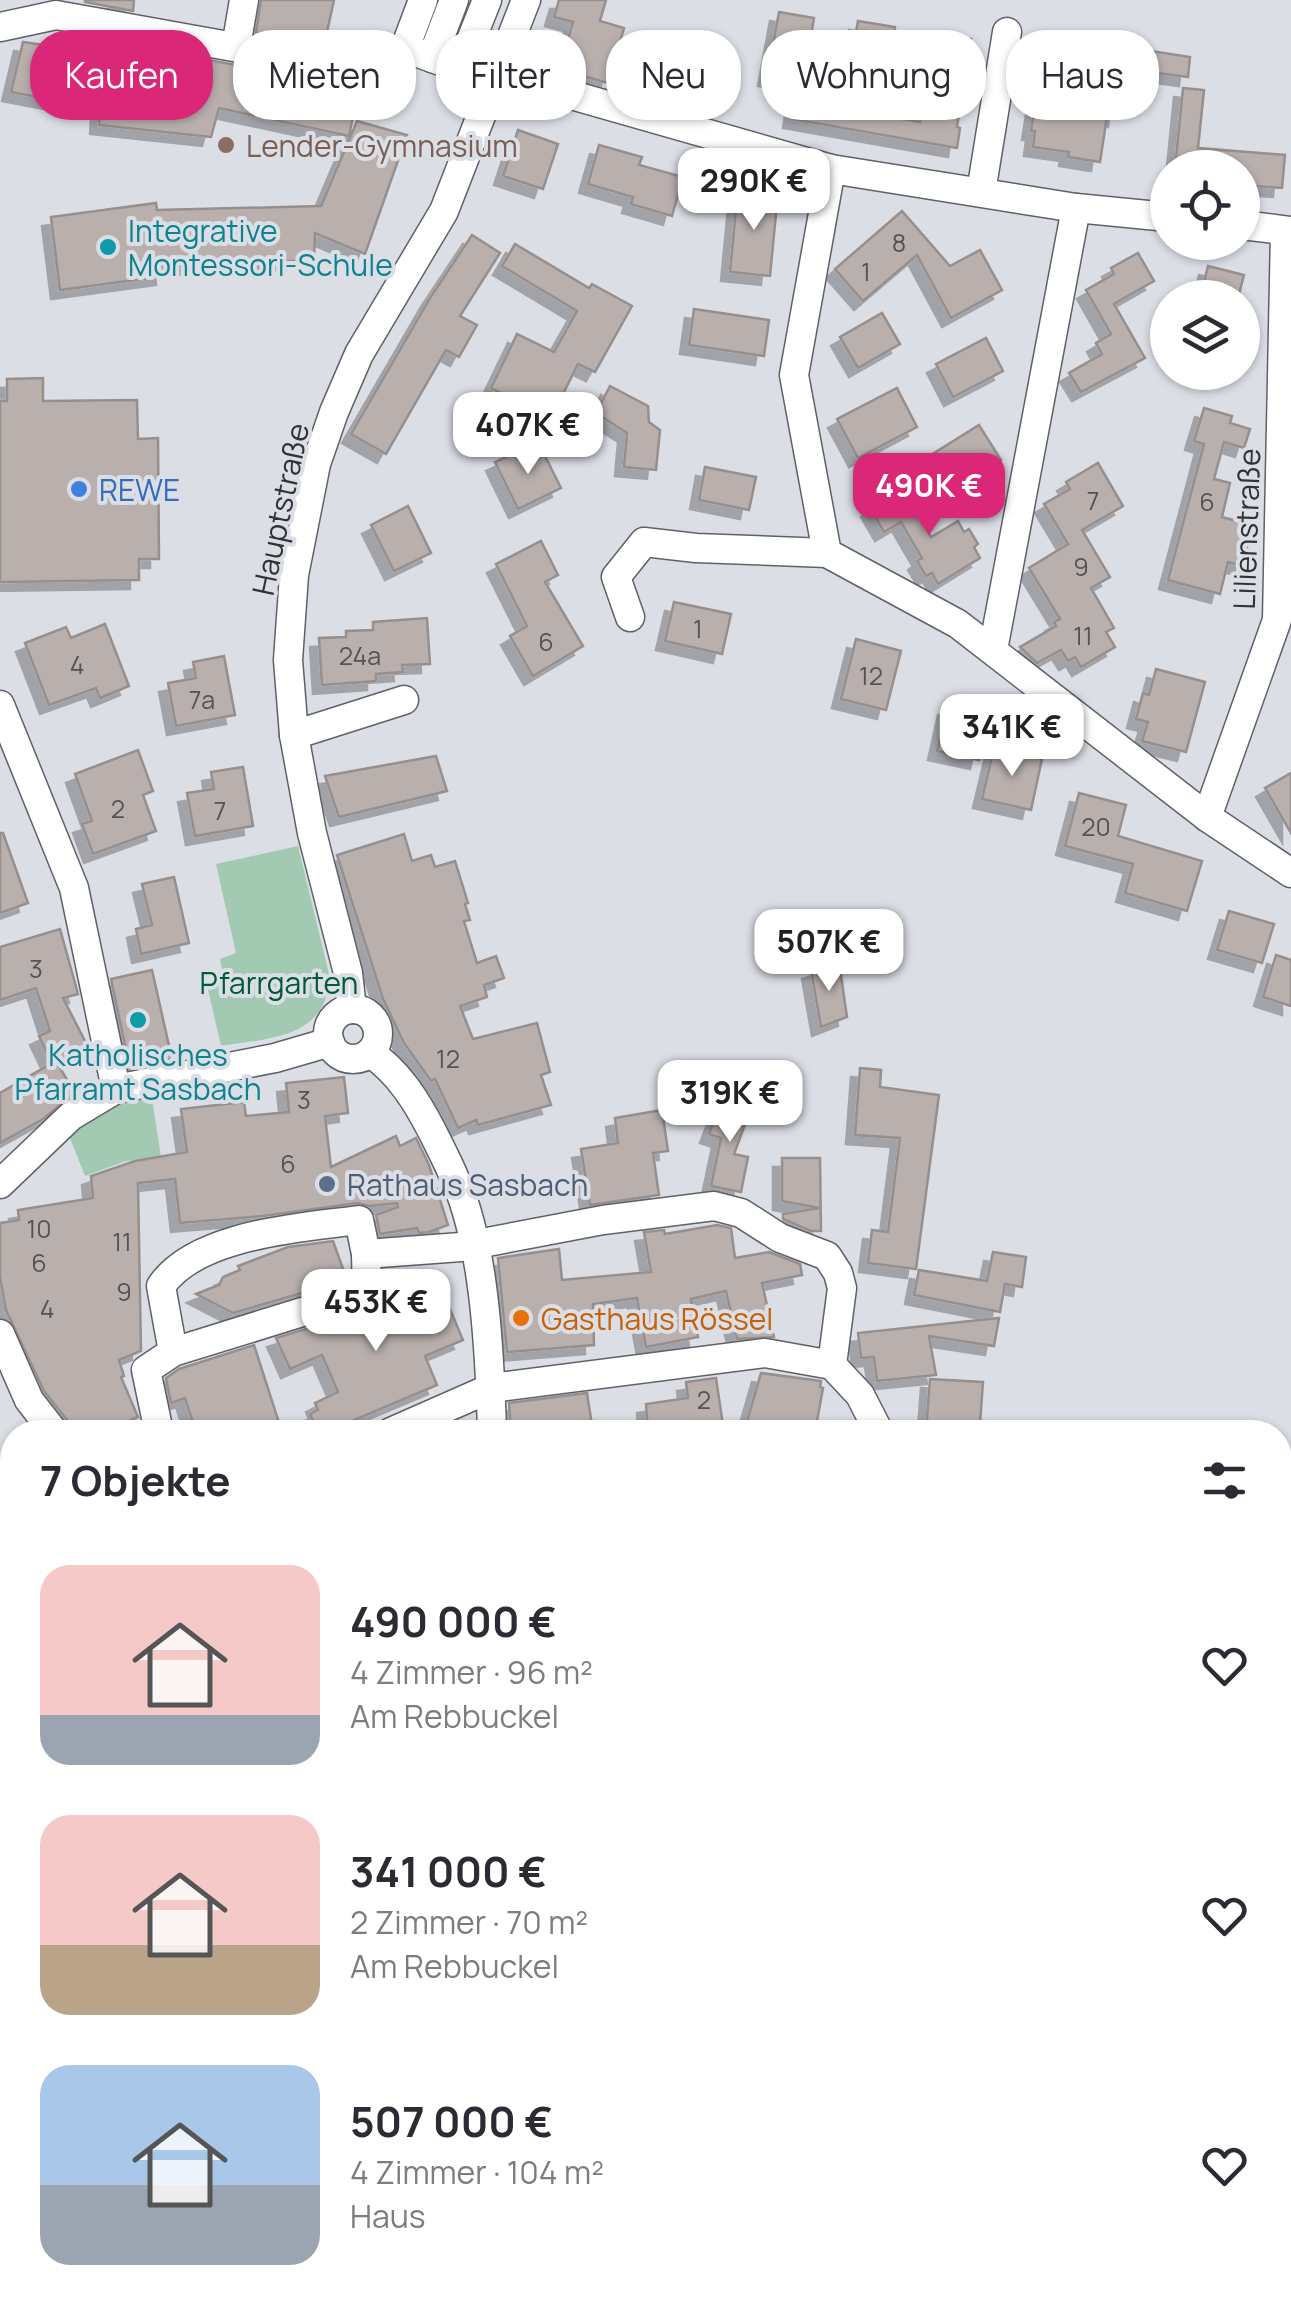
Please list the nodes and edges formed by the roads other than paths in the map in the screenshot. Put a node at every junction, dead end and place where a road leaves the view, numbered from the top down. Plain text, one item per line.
1 (244, 0) edge
2 (423, 0) edge
3 (454, 0) edge
4 (487, 0) edge
5 (526, 0) edge
6 (0, 27) edge
7 (239, 30) edge
8 (475, 30) edge
9 (514, 30) edge
10 (1006, 44) edge
11 (233, 46) edge
12 (432, 58) junction
13 (436, 59) edge
14 (586, 102) edge
15 (480, 120) edge
16 (831, 169) junction
17 (981, 192) junction
18 (1076, 208) junction
19 (1150, 214) edge
20 (1260, 227) edge
21 (1288, 231) edge
22 (827, 553) junction
23 (630, 618) dead end
24 (992, 650) junction
25 (404, 700) dead end
26 (0, 704) edge
27 (294, 735) junction
28 (1207, 817) junction
29 (1291, 874) edge
30 (352, 1010) junction
31 (330, 1042) junction
32 (370, 1053) junction
33 (116, 1089) junction
34 (0, 1184) edge
35 (473, 1244) junction
36 (366, 1254) junction
37 (0, 1334) edge
38 (173, 1352) junction
39 (832, 1365) junction
40 (490, 1388) junction
41 (45, 1420) edge
42 (156, 1420) edge
43 (419, 1420) edge
44 (491, 1420) edge
45 (872, 1420) edge

1 - 7 street
2 - 12 street
3 - 12 street
4 - 8 street
5 - 9 street, Hauptstraße
6 - 11 street
10 - 17 street
12 - 13 street
14 - 16 street
15 - 27 street, Hauptstraße
16 - 17 street
16 - 22 street
17 - 18 street
18 - 19 street
18 - 24 street
20 - 21 street
21 - 28 street, Lilienstraße
22 - 23 street
22 - 24 street
24 - 28 street
25 - 27 street
26 - 33 street
27 - 30 street, Hauptstraße
28 - 29 street
30 - 31 street
30 - 32 street, Hauptstraße
31 - 32 street
31 - 33 street
32 - 35 street
33 - 34 street
35 - 36 street
35 - 39 street
35 - 40 street
36 - 38 street
36 - 38 street
37 - 41 street
38 - 42 street
39 - 40 street
39 - 45 street
40 - 43 street
40 - 44 street

